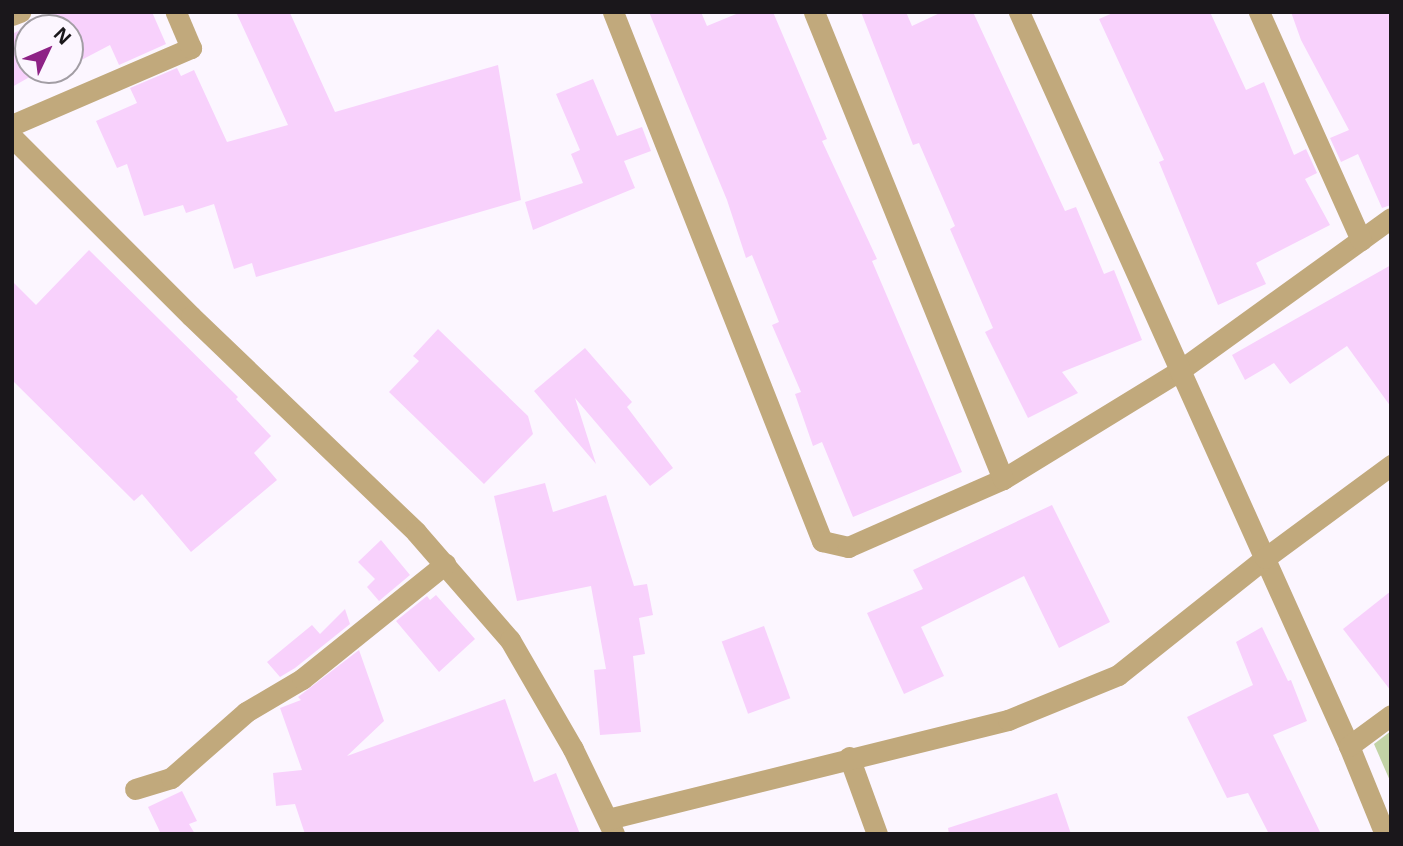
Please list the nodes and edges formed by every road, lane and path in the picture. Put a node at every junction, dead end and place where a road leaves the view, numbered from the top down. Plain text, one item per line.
1 (20, 12) edge
2 (176, 12) edge
3 (613, 12) edge
4 (814, 12) edge
5 (1019, 12) edge
6 (1259, 12) edge
7 (12, 15) edge
8 (12, 125) edge
9 (12, 137) edge
10 (1391, 218) edge
11 (1361, 240) junction
12 (1179, 371) junction
13 (1391, 465) edge
14 (1003, 479) junction
15 (1265, 558) junction
16 (444, 564) junction
17 (1391, 716) edge
18 (1349, 746) junction
19 (849, 757) junction
20 (135, 789) dead end
21 (611, 826) edge
22 (877, 834) edge
23 (1385, 834) edge

1 - 7 street
2 - 8 street
3 - 14 street
4 - 14 street
5 - 12 street
6 - 11 street
9 - 16 street
10 - 11 street
11 - 12 street
12 - 14 street
12 - 15 street
13 - 15 street
15 - 18 street
15 - 19 street
16 - 20 street
16 - 21 street
17 - 18 street
18 - 23 street
19 - 21 street
19 - 22 street

